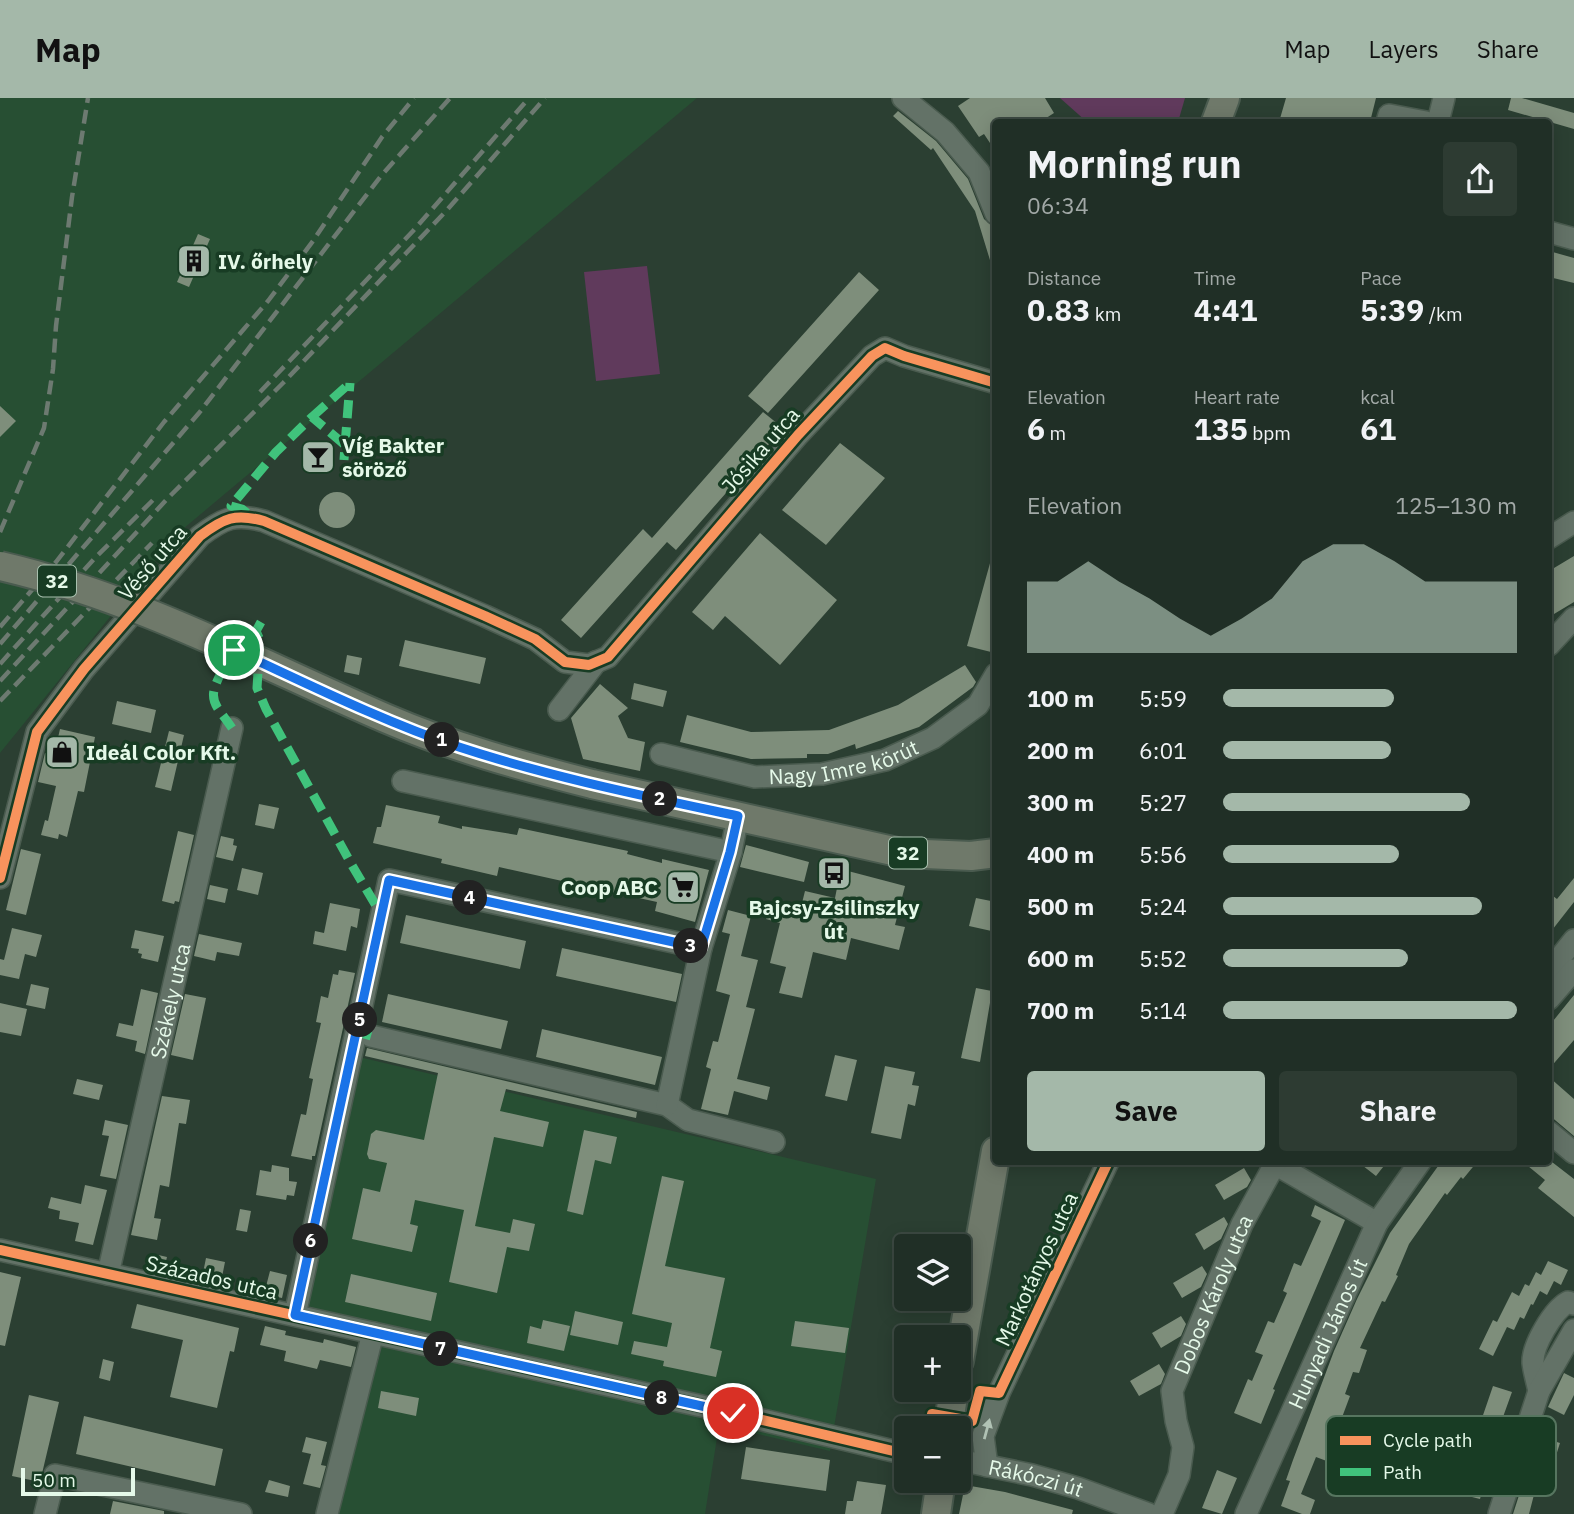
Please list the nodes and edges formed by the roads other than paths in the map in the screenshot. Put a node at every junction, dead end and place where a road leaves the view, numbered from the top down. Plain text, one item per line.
1 (902, 98) edge
2 (1225, 98) edge
3 (1444, 98) edge
4 (1217, 119) edge
5 (1388, 119) edge
6 (1410, 119) edge
7 (1438, 119) edge
8 (992, 204) edge
9 (1552, 233) edge
10 (1574, 239) edge
11 (992, 382) edge
12 (1574, 522) edge
13 (1552, 536) edge
14 (0, 566) edge
15 (1574, 618) edge
16 (1552, 642) edge
17 (593, 664) junction
18 (992, 681) edge
19 (559, 710) dead end
20 (232, 728) dead end
21 (661, 754) dead end
22 (403, 781) dead end
23 (738, 816) junction
24 (730, 852) junction
25 (988, 858) edge
26 (0, 878) edge
27 (1574, 940) edge
28 (701, 948) junction
29 (1552, 967) edge
30 (1574, 970) edge
31 (1552, 996) edge
32 (371, 1037) dead end
33 (667, 1105) junction
34 (1552, 1135) edge
35 (774, 1142) dead end
36 (1574, 1153) edge
37 (994, 1165) edge
38 (1107, 1165) edge
39 (1275, 1165) edge
40 (1279, 1165) edge
41 (1418, 1165) edge
42 (1377, 1223) junction
43 (0, 1250) edge
44 (108, 1274) junction
45 (1574, 1304) edge
46 (295, 1315) junction
47 (965, 1325) edge
48 (1574, 1330) edge
49 (373, 1333) junction
50 (1539, 1391) junction
51 (1531, 1416) edge
52 (894, 1451) edge
53 (971, 1462) edge
54 (988, 1466) junction
55 (939, 1493) edge
56 (1505, 1496) edge
57 (45, 1514) edge
58 (241, 1514) edge
59 (327, 1514) edge
60 (936, 1514) edge
61 (1149, 1514) edge
62 (1162, 1514) edge
63 (1247, 1514) edge
64 (1499, 1514) edge

1 - 8 street
2 - 4 main road
3 - 7 street
5 - 6 street
9 - 10 street
11 - 17 street, Jósika utca
12 - 13 street
14 - 23 main road, 32, bridge
15 - 16 street
17 - 19 street, Jósika utca
17 - 26 street, Véső utca
18 - 21 street, Nagy Imre körút
20 - 44 street, Székely utca
22 - 24 street
23 - 24 street
23 - 25 main road, 32
24 - 28 street
27 - 29 street
28 - 33 street
28 - 46 street
30 - 31 street
32 - 33 street
33 - 35 street
34 - 36 street
37 - 47 main road
54 -> 38 street, Markotányos utca
39 - 62 street, Dobos Károly utca
40 - 42 street
41 - 42 street, Hunyadi János út
42 - 63 street, Hunyadi János út
43 - 44 street, Százados utca
44 - 46 street, Százados utca
45 - 50 street
46 - 49 street, Százados utca
48 - 50 street
49 - 52 street, Százados utca
49 - 59 street
50 - 51 street
53 - 54 street, Rákóczi út
54 - 61 street, Rákóczi út
55 - 60 main road
56 - 64 street
57 - 58 street

